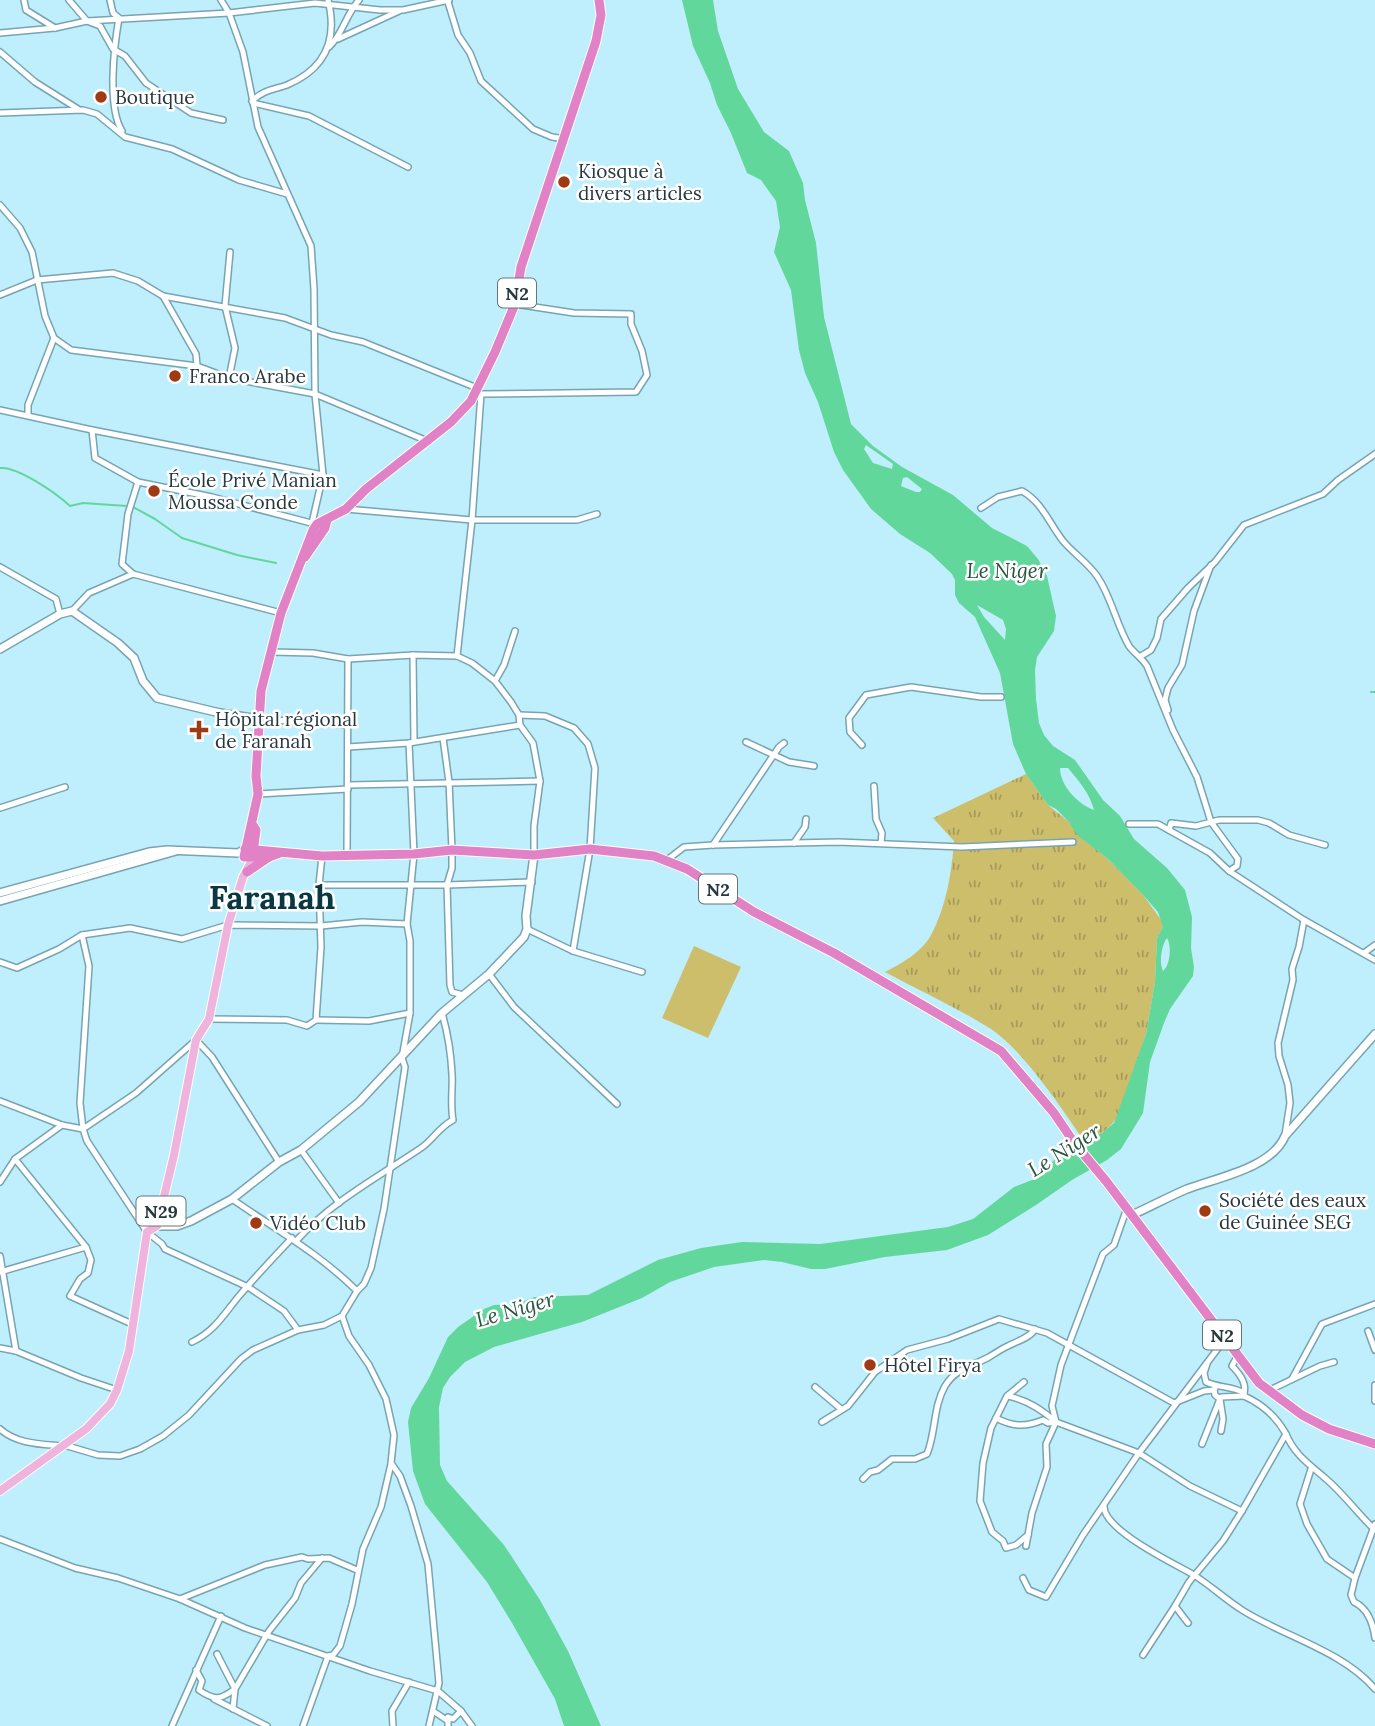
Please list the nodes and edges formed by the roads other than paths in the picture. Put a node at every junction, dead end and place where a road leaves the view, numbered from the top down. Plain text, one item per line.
1 (24, 0) edge
2 (69, 0) edge
3 (110, 0) edge
4 (221, 0) edge
5 (229, 0) edge
6 (359, 0) edge
7 (599, 0) edge
8 (328, 1) edge
9 (448, 1) edge
10 (353, 6) junction
11 (403, 10) junction
12 (229, 13) junction
13 (119, 18) junction
14 (87, 21) junction
15 (55, 28) junction
16 (0, 33) edge
17 (338, 39) junction
18 (113, 49) junction
19 (327, 49) junction
20 (0, 52) edge
21 (253, 102) junction
22 (78, 109) junction
23 (0, 113) edge
24 (223, 120) dead end
25 (125, 137) junction
26 (565, 139) junction
27 (408, 167) dead end
28 (287, 194) junction
29 (0, 205) edge
30 (230, 252) dead end
31 (37, 280) junction
32 (0, 295) edge
33 (163, 296) junction
34 (515, 304) junction
35 (225, 306) junction
36 (314, 328) junction
37 (54, 338) junction
38 (197, 366) junction
39 (229, 378) junction
40 (479, 391) junction
41 (315, 394) junction
42 (0, 410) edge
43 (28, 415) junction
44 (92, 430) junction
45 (425, 440) junction
46 (1375, 454) edge
47 (323, 475) junction
48 (138, 482) junction
49 (346, 509) junction
50 (981, 509) dead end
51 (597, 514) dead end
52 (472, 520) junction
53 (320, 524) junction
54 (1211, 565) junction
55 (0, 567) edge
56 (133, 574) junction
57 (72, 611) junction
58 (281, 613) junction
59 (60, 614) junction
60 (515, 631) dead end
61 (0, 649) edge
62 (271, 652) junction
63 (413, 655) junction
64 (457, 656) junction
65 (1141, 656) junction
66 (348, 659) junction
67 (495, 681) junction
68 (1001, 696) dead end
69 (1166, 714) junction
70 (519, 715) junction
71 (259, 719) junction
72 (346, 725) junction
73 (520, 725) junction
74 (443, 738) junction
75 (412, 742) junction
76 (746, 742) dead end
77 (784, 743) dead end
78 (862, 745) dead end
79 (348, 747) junction
80 (775, 755) junction
81 (814, 766) dead end
82 (540, 781) junction
83 (411, 782) junction
84 (449, 782) junction
85 (874, 786) dead end
86 (65, 787) dead end
87 (349, 787) junction
88 (258, 793) junction
89 (0, 808) edge
90 (806, 819) dead end
91 (1210, 822) junction
92 (1129, 824) dead end
93 (254, 827) junction
94 (1169, 830) junction
95 (1073, 842) dead end
96 (794, 843) junction
97 (881, 843) junction
98 (713, 845) junction
99 (1325, 845) dead end
100 (590, 849) junction
101 (452, 850) junction
102 (177, 851) junction
103 (247, 853) junction
104 (269, 854) junction
105 (414, 854) junction
106 (347, 855) junction
107 (534, 855) junction
108 (322, 856) junction
109 (667, 860) junction
110 (1229, 871) junction
111 (245, 875) junction
112 (532, 883) junction
113 (319, 885) junction
114 (411, 885) junction
115 (447, 886) junction
116 (0, 893) edge
117 (0, 901) edge
118 (1304, 920) junction
119 (407, 924) junction
120 (228, 925) junction
121 (321, 926) junction
122 (527, 929) junction
123 (82, 935) junction
124 (1375, 945) edge
125 (573, 951) junction
126 (1364, 953) junction
127 (1375, 960) edge
128 (0, 962) edge
129 (642, 972) dead end
130 (489, 974) junction
131 (463, 995) junction
132 (410, 1013) junction
133 (443, 1013) junction
134 (209, 1018) junction
135 (316, 1020) junction
136 (1375, 1034) edge
137 (196, 1040) junction
138 (402, 1058) junction
139 (0, 1101) edge
140 (617, 1104) dead end
141 (62, 1125) junction
142 (83, 1129) junction
143 (1285, 1136) junction
144 (301, 1150) junction
145 (15, 1159) junction
146 (279, 1162) junction
147 (390, 1168) junction
148 (0, 1182) edge
149 (232, 1199) junction
150 (339, 1203) junction
151 (1129, 1212) junction
152 (157, 1226) junction
153 (147, 1232) junction
154 (294, 1240) junction
155 (86, 1247) junction
156 (0, 1256) edge
157 (2, 1272) edge
158 (248, 1287) junction
159 (357, 1291) junction
160 (1375, 1304) edge
161 (342, 1316) junction
162 (132, 1324) junction
163 (1035, 1329) junction
164 (298, 1331) junction
165 (1368, 1331) dead end
166 (1225, 1339) junction
167 (192, 1342) dead end
168 (1069, 1344) junction
169 (0, 1348) edge
170 (1375, 1350) edge
171 (16, 1351) junction
172 (1237, 1357) junction
173 (1334, 1362) dead end
174 (1207, 1364) junction
175 (1292, 1379) junction
176 (1024, 1382) dead end
177 (1375, 1385) edge
178 (815, 1387) dead end
179 (1215, 1388) junction
180 (117, 1390) junction
181 (1270, 1390) junction
182 (1244, 1394) junction
183 (1007, 1396) junction
184 (1220, 1399) junction
185 (1375, 1401) edge
186 (1174, 1403) junction
187 (841, 1409) junction
188 (996, 1418) junction
189 (822, 1422) dead end
190 (1056, 1422) junction
191 (0, 1429) edge
192 (1221, 1431) dead end
193 (1286, 1434) junction
194 (1202, 1444) dead end
195 (1375, 1444) edge
196 (63, 1446) junction
197 (1139, 1453) junction
198 (391, 1462) junction
199 (1311, 1469) junction
200 (863, 1479) dead end
201 (0, 1491) edge
202 (1104, 1504) junction
203 (1241, 1511) junction
204 (1374, 1527) edge
205 (1028, 1535) junction
206 (0, 1539) edge
207 (1026, 1546) dead end
208 (322, 1558) junction
209 (357, 1570) junction
210 (1194, 1575) junction
211 (1023, 1578) dead end
212 (1355, 1578) junction
213 (180, 1599) junction
214 (1175, 1606) junction
215 (221, 1616) junction
216 (1188, 1623) dead end
217 (1374, 1626) edge
218 (268, 1636) junction
219 (1375, 1638) edge
220 (217, 1654) dead end
221 (1143, 1655) dead end
222 (328, 1656) junction
223 (196, 1670) junction
224 (409, 1682) junction
225 (235, 1689) junction
226 (1375, 1689) edge
227 (188, 1690) junction
228 (438, 1691) junction
229 (207, 1696) junction
230 (233, 1709) junction
231 (433, 1710) junction
232 (461, 1710) junction
233 (448, 1723) edge
234 (172, 1726) edge
235 (267, 1726) edge
236 (303, 1726) edge
237 (393, 1726) edge
238 (429, 1726) edge
239 (472, 1726) edge

1 - 15 street
2 - 14 street
3 - 13 street
4 - 12 street
5 - 12 street
6 - 10 street
7 - 26 highway, N2
8 - 10 street
8 - 12 street
8 - 19 street
9 - 11 street
9 - 26 street
10 - 11 street
10 - 17 street
11 - 17 street
12 - 13 street
12 - 21 street
13 - 14 street
13 - 18 street
14 - 15 street
14 - 18 street
15 - 16 street
17 - 19 street
18 - 24 street
18 - 25 street
19 - 21 street
20 - 22 street
21 - 27 street
21 - 28 street
22 - 23 street
22 - 25 street
25 - 28 street
26 - 34 highway, N2
28 - 36 street
29 - 31 street
30 - 35 street
31 - 32 street
31 - 33 street
31 - 37 street
33 - 35 street
33 - 38 street
34 - 40 highway, N2
34 - 40 street
35 - 36 street
35 - 39 street
36 - 40 street
36 - 41 street
37 - 38 street
37 - 43 street
38 - 39 street
39 - 41 street
40 - 45 highway, N2
40 - 52 street
41 - 45 street
41 - 47 street
42 - 43 street
43 - 44 street
44 - 47 street
44 - 48 street
45 - 49 highway, N2
46 - 54 street
47 - 53 street
48 - 53 street
48 - 56 street
49 - 52 street
49 - 53 highway, N2
50 - 65 street
51 - 52 street
52 - 64 street
53 - 58 highway
54 - 65 street
54 - 69 street
55 - 59 street
56 - 57 street
56 - 58 street
57 - 59 street
57 - 71 street
58 - 62 highway
59 - 61 street
60 - 67 street
62 - 66 street
62 - 71 highway
63 - 64 street
63 - 66 street
63 - 75 street
64 - 67 street
65 - 69 street
66 - 72 street
67 - 70 street
68 - 78 street
69 - 91 street
70 - 73 street
70 - 100 street
71 - 72 street
71 - 88 highway
72 - 79 street
73 - 74 street
73 - 82 street
74 - 75 street
74 - 84 street
75 - 79 street
75 - 83 street
76 - 80 street
77 - 80 street
79 - 87 street
80 - 81 street
80 - 98 street
82 - 84 street
82 - 107 street
83 - 84 street
83 - 87 street
83 - 105 street
84 - 101 street
85 - 97 street
86 - 89 street
87 - 88 street
87 - 106 street
88 - 93 highway
90 - 96 street
91 - 94 street
91 - 99 street
91 - 110 street
92 - 94 street
93 - 103 highway
93 - 104 highway
94 - 110 street
95 - 97 street
96 - 97 street
96 - 98 street
98 - 109 street
100 - 107 highway, N2
100 - 109 highway, N2
100 - 125 street
101 - 105 highway, N2
101 - 107 highway, N2
101 - 115 street
102 - 103 street
102 - 116 street
102 - 117 street
103 - 104 highway, N2
103 - 111 main road
104 - 108 highway, N2
104 - 111 highway
105 - 106 highway, N2
105 - 114 street
106 - 108 highway, N2
107 - 112 street
108 - 113 street
109 - 151 highway, N2
110 - 118 street
111 - 120 main road, N29
112 - 115 street
112 - 122 street
113 - 114 street
113 - 121 street
114 - 115 street
114 - 119 street
115 - 131 street
118 - 126 street
118 - 143 street
119 - 121 street
119 - 132 street
120 - 121 street
120 - 123 street
120 - 134 main road, N29
121 - 135 street
122 - 125 street
122 - 130 street
123 - 128 street
123 - 142 street
124 - 126 street
125 - 129 street
126 - 127 street
130 - 131 street
130 - 140 street
131 - 133 street
132 - 135 street
132 - 138 street
133 - 138 street
133 - 147 street
134 - 135 street
134 - 137 main road, N29
136 - 143 street
137 - 142 street
137 - 146 street
137 - 152 main road, N29
138 - 144 street
138 - 147 street
139 - 141 street
141 - 142 street
141 - 145 street
142 - 153 street
143 - 151 street
144 - 146 street
144 - 150 street
145 - 148 street
145 - 155 street
146 - 149 street
147 - 150 street
147 - 159 street
149 - 152 street
149 - 154 street
150 - 154 street
151 - 166 highway, N2
151 - 168 street
152 - 153 main road, N29
153 - 158 street
153 - 162 main road, N29
154 - 158 street
154 - 159 street
155 - 157 street
155 - 162 street
156 - 157 street
157 - 171 street
158 - 164 street
158 - 167 street
159 - 161 street
160 - 175 street
161 - 164 street
161 - 198 street
162 - 180 main road, N29
163 - 168 street
163 - 187 street
163 - 200 street
164 - 196 street
165 - 170 street
166 - 172 highway, N2
166 - 174 street
168 - 186 street
168 - 190 street
169 - 171 street
171 - 180 street
172 - 181 highway, N2
172 - 182 street
173 - 175 street
174 - 179 street
174 - 186 street
175 - 181 street
176 - 183 street
177 - 185 street
178 - 187 street
179 - 182 street
179 - 184 street
179 - 186 street
180 - 196 main road, N29
181 - 195 highway, N2
182 - 184 street
182 - 193 street
183 - 188 street
183 - 190 street
184 - 192 street
184 - 194 street
186 - 197 street
187 - 189 street
188 - 190 street
188 - 205 street
190 - 197 street
190 - 205 street
191 - 196 street
193 - 199 street
193 - 203 street
196 - 201 main road, N29
197 - 202 street
197 - 203 street
198 - 209 street
198 - 228 street
199 - 204 street
199 - 212 street
202 - 210 street
202 - 211 street
203 - 210 street
204 - 212 street
205 - 207 street
206 - 213 street
208 - 209 street
208 - 213 street
208 - 218 street
209 - 222 street
210 - 214 street
210 - 226 street
212 - 217 street
213 - 215 street
214 - 216 street
214 - 221 street
215 - 218 street
215 - 223 street
217 - 219 street
218 - 222 street
218 - 225 street
220 - 225 street
222 - 224 street
222 - 236 street
223 - 227 street
223 - 229 street
224 - 228 street
224 - 237 street
225 - 229 street
225 - 230 street
227 - 229 street
227 - 234 street
228 - 231 street
228 - 232 street
229 - 230 street
230 - 235 street
231 - 233 street
231 - 238 street
232 - 233 street
232 - 239 street

